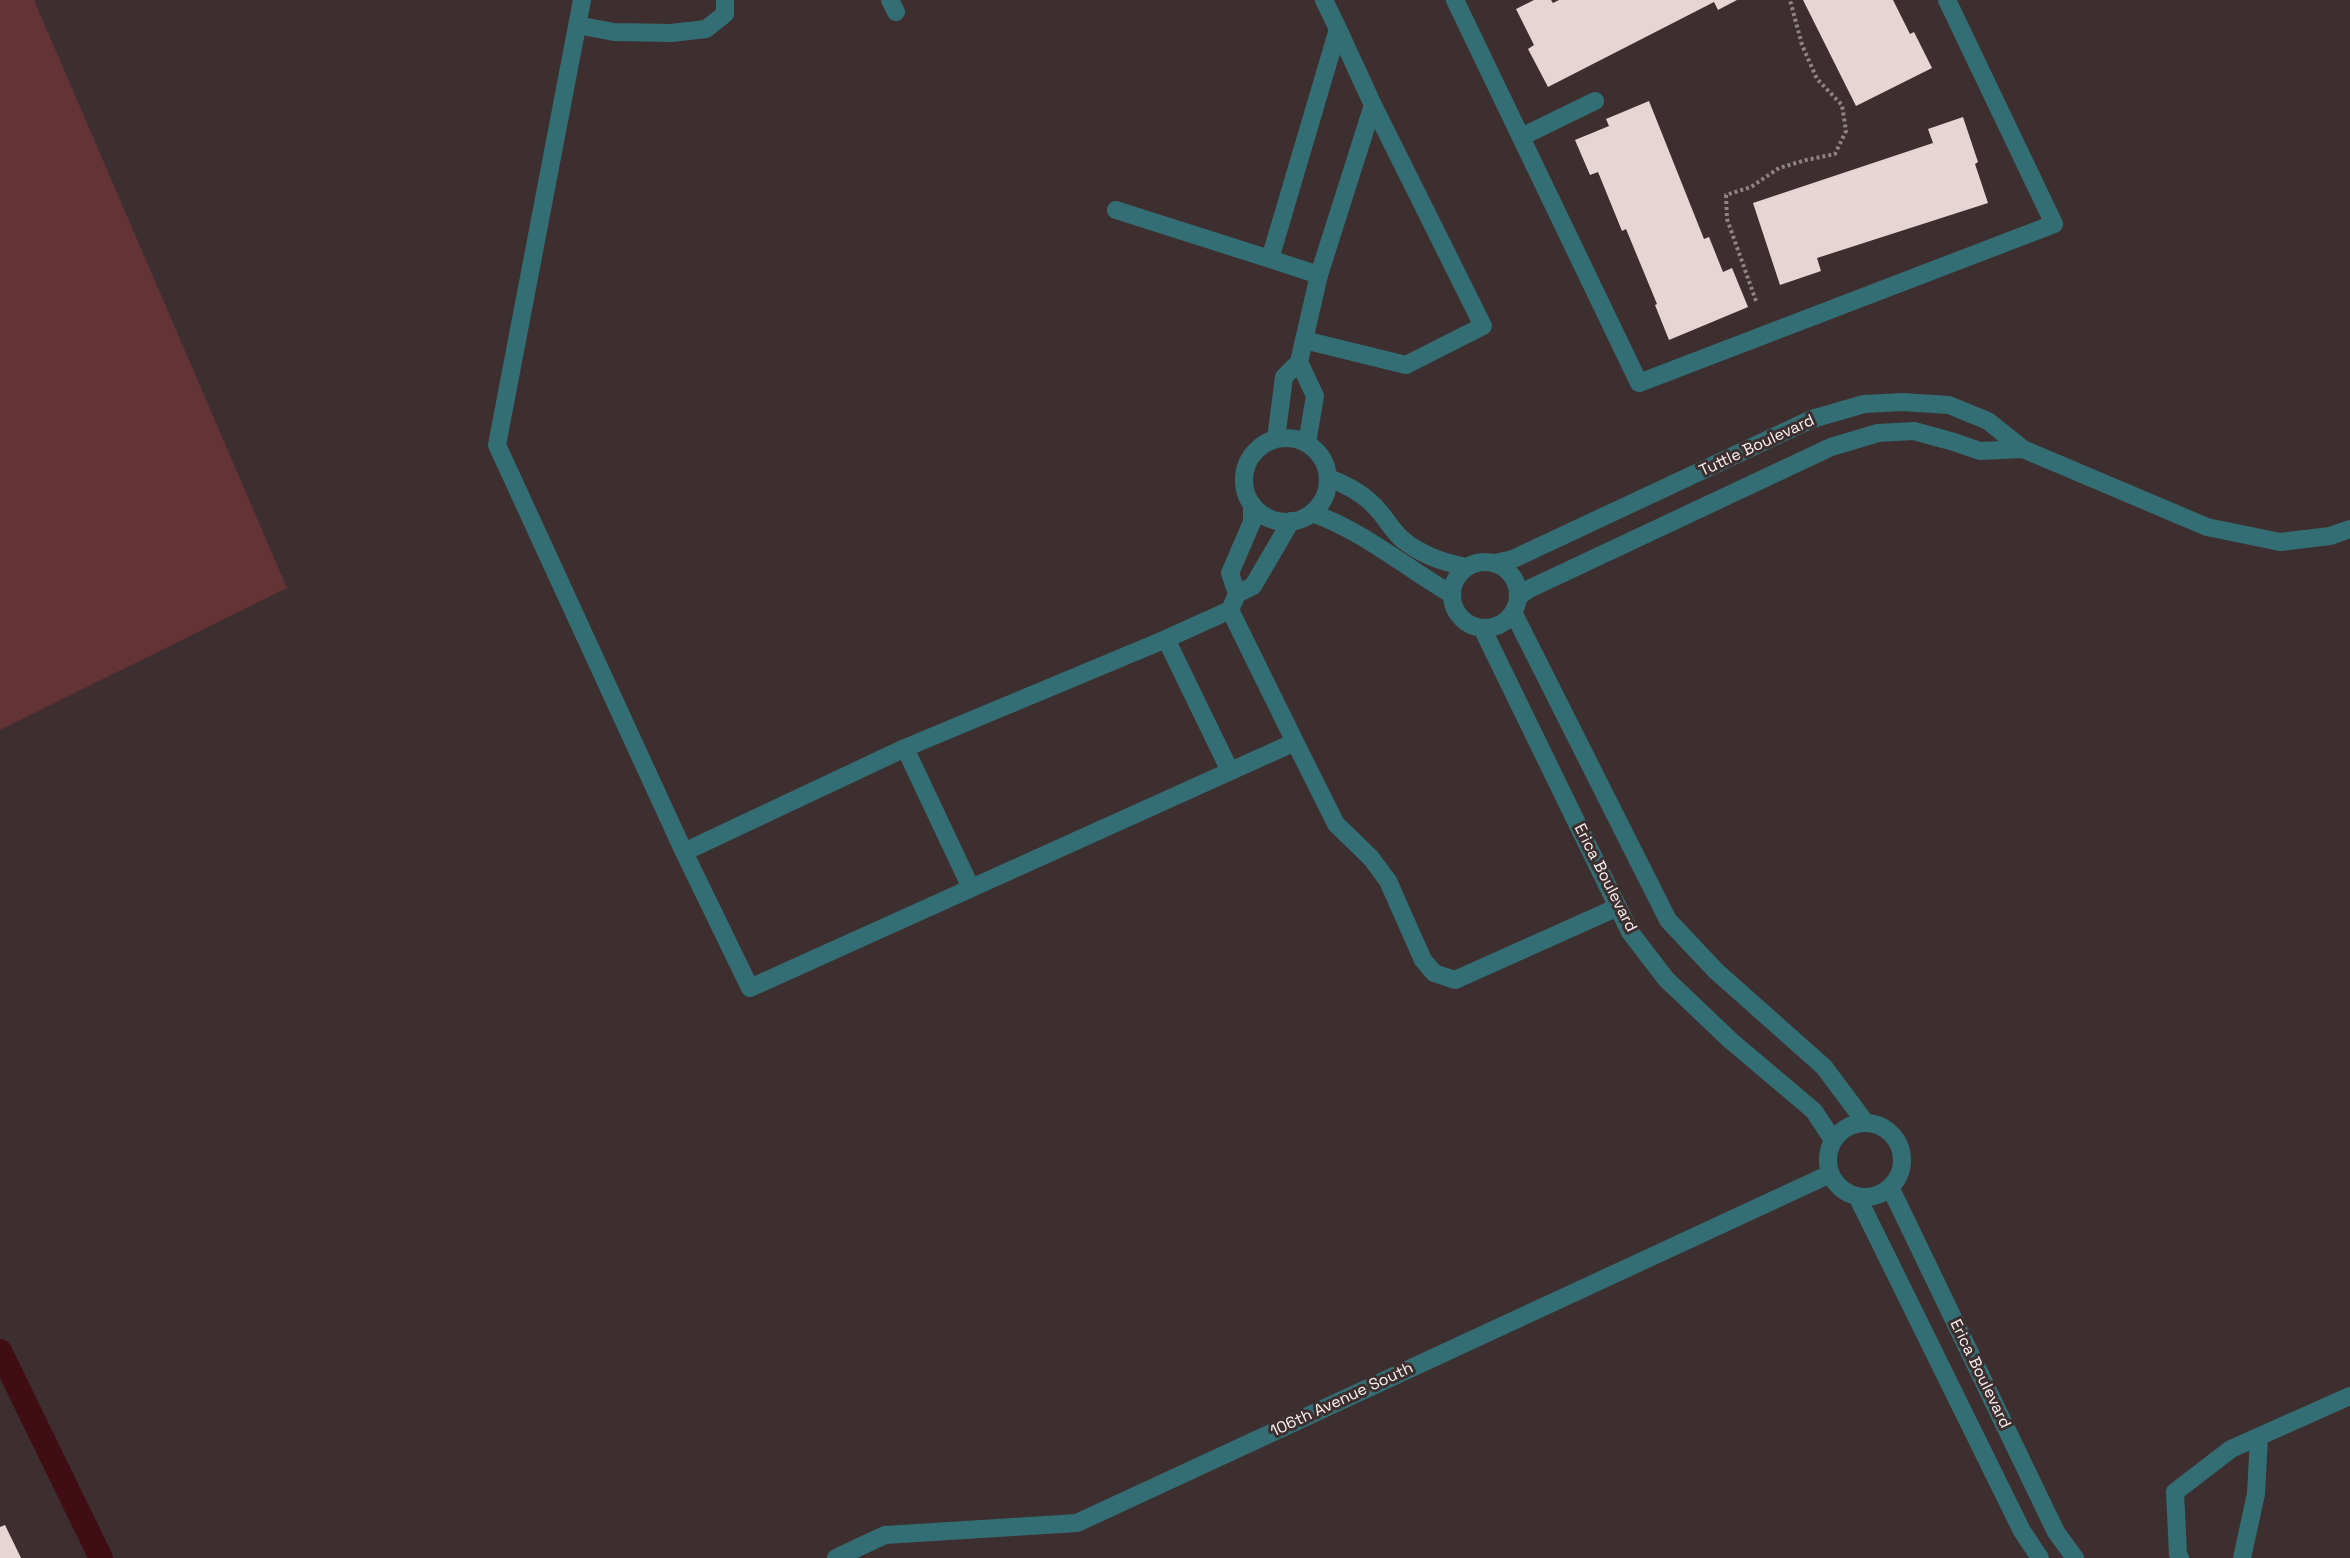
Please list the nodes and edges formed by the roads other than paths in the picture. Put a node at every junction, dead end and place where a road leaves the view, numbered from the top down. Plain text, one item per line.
1 (582, 0) edge
2 (725, 0) edge
3 (1324, 0) edge
4 (1455, 0) edge
5 (1947, 0) edge
6 (577, 25) junction
7 (1338, 29) junction
8 (1595, 101) dead end
9 (1373, 105) junction
10 (1521, 137) junction
11 (1116, 210) dead end
12 (1270, 259) junction
13 (1319, 275) junction
14 (1304, 340) junction
15 (1299, 362) junction
16 (1276, 439) junction
17 (1307, 443) junction
18 (2023, 449) junction
19 (1328, 478) junction
20 (1252, 504) junction
21 (1312, 513) junction
22 (1291, 521) junction
23 (2350, 529) edge
24 (1495, 563) junction
25 (1467, 567) junction
26 (1451, 594) junction
27 (1233, 602) junction
28 (1516, 604) junction
29 (1482, 628) junction
30 (1166, 639) junction
31 (1294, 742) junction
32 (906, 748) junction
33 (1230, 771) junction
34 (684, 852) junction
35 (972, 888) junction
36 (1618, 907) junction
37 (1865, 1122) junction
38 (1833, 1140) junction
39 (1830, 1174) junction
40 (1890, 1187) junction
41 (1857, 1196) junction
42 (2350, 1396) edge
43 (2259, 1437) junction
44 (836, 1558) edge
45 (2040, 1558) edge
46 (2075, 1558) edge
47 (2180, 1558) edge
48 (2242, 1558) edge

1 - 6 street
2 - 6 street
3 - 7 street
4 - 10 street
5 - 10 street
6 - 34 street
7 - 9 street
7 - 12 street
8 - 10 street
9 - 13 street
9 - 14 street
11 - 12 street
12 - 13 street
13 - 14 street
14 - 15 street
15 - 16 street
15 - 17 street
16 - 17 street
16 - 20 street
17 - 19 street
18 - 23 street, Tuttle Boulevard
18 - 24 street, Tuttle Boulevard
18 - 28 street, Tuttle Boulevard
19 - 21 street
19 - 25 street
20 - 22 street
20 - 27 street
21 - 22 street
21 - 26 street
22 - 27 street
24 - 25 street
24 - 28 street
25 - 26 street
26 - 29 street
27 - 30 street
27 - 31 street
28 - 29 street
28 - 37 street
29 - 36 street, Erica Boulevard
30 - 32 street
30 - 33 street
31 - 33 street
31 - 36 street
32 - 34 street
32 - 35 street
33 - 35 street
34 - 35 street
36 - 38 street, Erica Boulevard
37 - 38 street
37 - 40 street
38 - 39 street
39 - 41 street
39 - 44 street, 106th Avenue South
40 - 41 street
40 - 46 street, Erica Boulevard
41 - 45 street, Erica Boulevard
42 - 43 street
43 - 47 street
43 - 48 street

